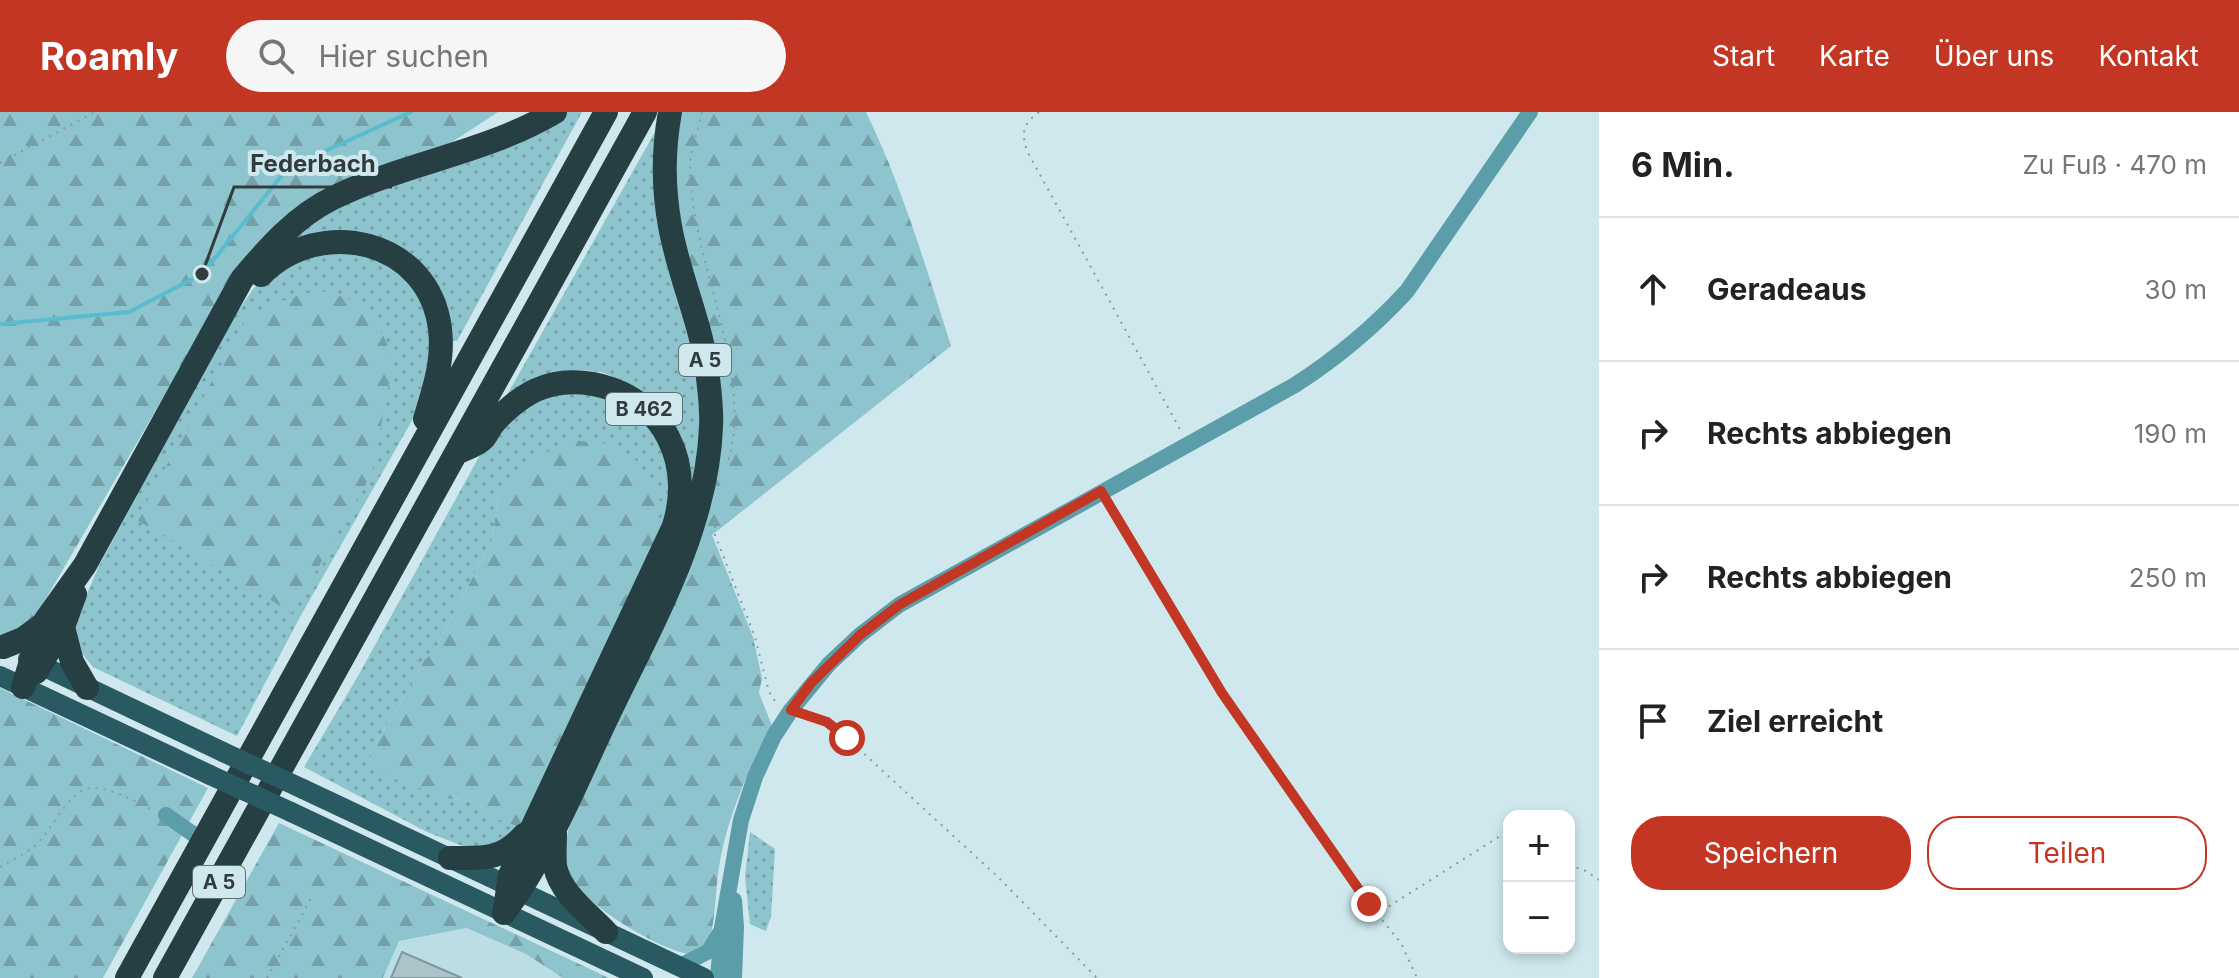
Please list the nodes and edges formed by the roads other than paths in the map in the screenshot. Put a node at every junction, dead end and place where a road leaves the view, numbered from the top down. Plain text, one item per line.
1 (555, 112) edge
2 (606, 112) edge
3 (645, 112) edge
4 (670, 112) edge
5 (1530, 112) edge
6 (216, 329) junction
7 (456, 453) junction
8 (410, 466) junction
9 (53, 626) junction
10 (2, 646) edge
11 (35, 663) junction
12 (0, 676) edge
13 (23, 687) junction
14 (87, 688) junction
15 (166, 815) road end
16 (546, 825) junction
17 (203, 841) junction
18 (450, 858) junction
19 (732, 878) junction
20 (514, 889) junction
21 (504, 913) junction
22 (722, 928) junction
23 (606, 932) junction
24 (680, 966) junction
25 (127, 978) edge
26 (165, 978) edge
27 (643, 978) edge
28 (704, 978) edge
29 (718, 978) edge
30 (734, 978) edge

1 - 6 highway
2 - 8 highway, A 5
3 - 7 highway, A 5
4 - 16 highway, A 5
5 - 19 street
6 - 8 highway, A 5
6 - 9 highway, B 462
7 - 16 highway, B 462
7 - 26 highway, A 5
8 - 17 highway, A 5
9 - 10 highway, B 462
9 - 11 highway, B 462
9 - 14 highway
10 - 11 main road, B 462
11 - 13 highway
11 - 14 main road, B 462
12 - 13 main road
13 - 21 main road, bridge
14 - 18 main road, B 462, bridge
15 - 17 street
16 - 18 highway, B 462
16 - 20 highway, A 5
16 - 23 highway, A 5
17 - 25 highway, A 5
18 - 20 main road, B 462
19 - 22 street
19 - 30 street
20 - 21 highway
20 - 23 main road, B 462
21 - 27 main road
22 - 24 street
22 - 29 street
23 - 24 main road, B 462
24 - 28 main road, B 462

